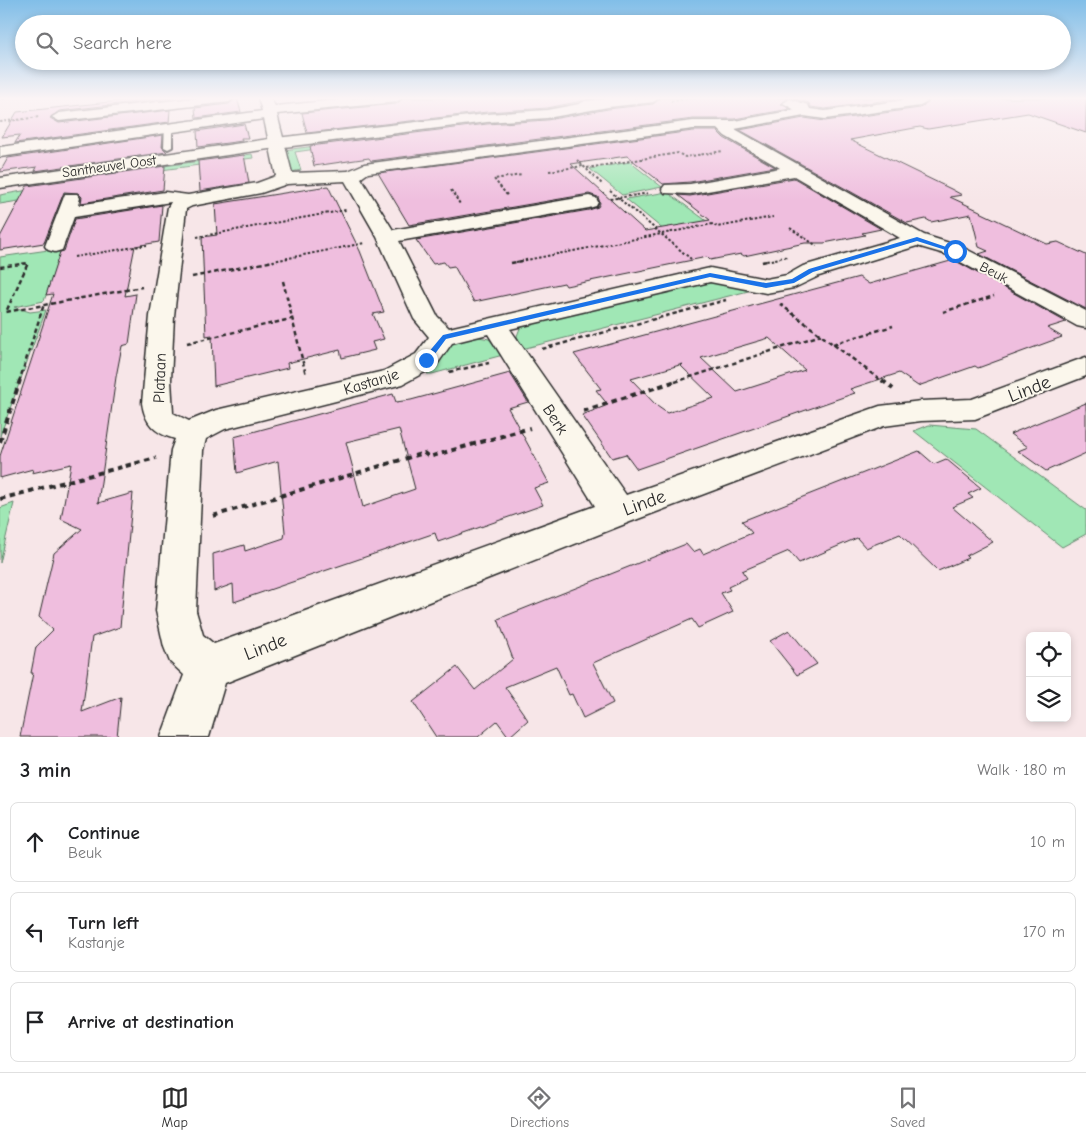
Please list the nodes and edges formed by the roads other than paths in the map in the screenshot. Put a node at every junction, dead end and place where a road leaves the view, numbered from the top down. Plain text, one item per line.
1 (50, 132) edge
2 (136, 132) edge
3 (168, 132) edge
4 (273, 132) edge
5 (366, 132) edge
6 (638, 132) edge
7 (729, 132) edge
8 (276, 143) junction
9 (50, 144) junction
10 (168, 147) dead end
11 (0, 152) edge
12 (795, 171) junction
13 (351, 176) junction
14 (285, 178) junction
15 (0, 183) edge
16 (671, 189) road end
17 (186, 201) junction
18 (590, 202) dead end
19 (387, 237) junction
20 (917, 239) junction
21 (60, 252) road end
22 (1086, 321) edge
23 (495, 325) junction
24 (443, 337) junction
25 (1086, 366) edge
26 (189, 442) junction
27 (618, 512) junction
28 (208, 668) junction
29 (185, 737) edge

1 - 9 street
2 - 9 street
3 - 10 lane
4 - 8 street
5 - 8 street, Santheuvel Oost
6 - 13 street
7 - 12 street, Beuk
8 - 14 street
8 - 15 street, Santheuvel Oost
9 - 11 street
12 - 16 street
12 - 20 street, Beuk
13 - 14 street
13 - 19 street
14 - 17 street
17 - 21 street
17 - 26 street, Plataan
18 - 19 street
19 - 24 street
20 - 22 street, Beuk
20 - 23 street
23 - 24 street
23 - 27 street, Berk
24 - 26 street, Kastanje
25 - 27 street, Linde
26 - 28 street
27 - 28 street, Linde
28 - 29 street

